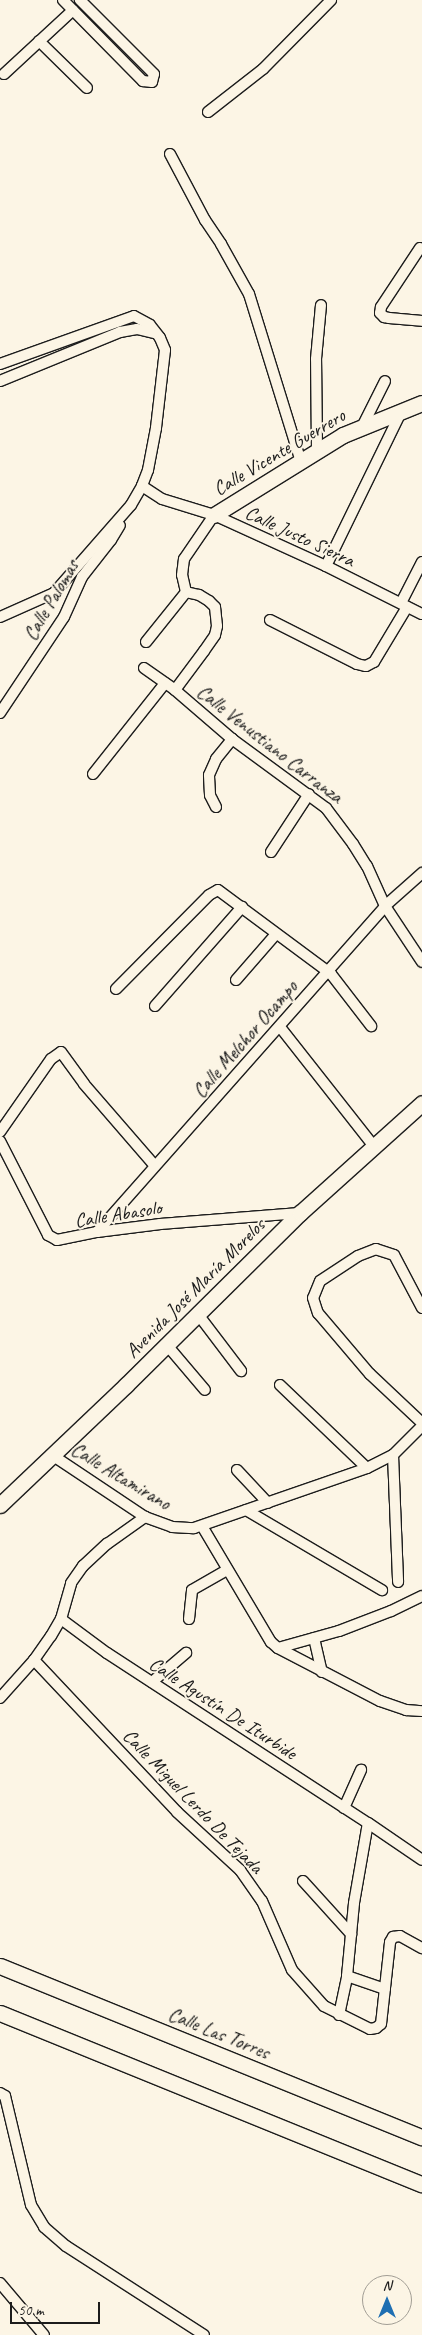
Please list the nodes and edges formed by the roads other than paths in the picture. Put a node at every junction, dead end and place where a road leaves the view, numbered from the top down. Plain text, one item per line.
1 (63, 0) edge
2 (80, 0) edge
3 (331, 0) edge
4 (73, 10) junction
5 (39, 41) junction
6 (4, 74) dead end
7 (87, 88) dead end
8 (208, 112) dead end
9 (170, 154) dead end
10 (420, 248) dead end
11 (321, 305) dead end
12 (422, 321) edge
13 (156, 334) junction
14 (0, 364) edge
15 (0, 381) edge
16 (385, 381) dead end
17 (422, 403) edge
18 (402, 410) junction
19 (363, 425) junction
20 (317, 450) junction
21 (301, 462) junction
22 (142, 486) junction
23 (131, 505) junction
24 (214, 515) junction
25 (422, 562) edge
26 (326, 566) junction
27 (186, 592) junction
28 (404, 605) junction
29 (422, 614) edge
30 (0, 617) edge
31 (270, 620) dead end
32 (146, 642) dead end
33 (144, 668) dead end
34 (165, 683) junction
35 (175, 690) junction
36 (0, 713) edge
37 (232, 739) junction
38 (93, 774) dead end
39 (310, 794) junction
40 (216, 807) dead end
41 (270, 852) dead end
42 (422, 873) edge
43 (384, 906) junction
44 (242, 907) junction
45 (276, 934) junction
46 (422, 962) edge
47 (326, 971) junction
48 (236, 980) dead end
49 (116, 989) dead end
50 (155, 1006) dead end
51 (371, 1026) dead end
52 (280, 1027) junction
53 (422, 1103) edge
54 (0, 1132) edge
55 (0, 1141) edge
56 (373, 1145) junction
57 (155, 1166) junction
58 (300, 1213) junction
59 (97, 1232) junction
60 (422, 1308) edge
61 (197, 1312) junction
62 (166, 1344) junction
63 (241, 1371) dead end
64 (280, 1385) dead end
65 (206, 1390) dead end
66 (422, 1424) edge
67 (52, 1455) junction
68 (393, 1455) junction
69 (367, 1468) junction
70 (237, 1470) dead end
71 (268, 1502) junction
72 (0, 1505) edge
73 (246, 1510) junction
74 (145, 1517) junction
75 (202, 1526) junction
76 (228, 1570) junction
77 (398, 1582) dead end
78 (382, 1590) dead end
79 (422, 1596) edge
80 (61, 1619) junction
81 (189, 1619) dead end
82 (314, 1638) junction
83 (278, 1648) junction
84 (186, 1653) dead end
85 (34, 1660) junction
86 (322, 1672) junction
87 (152, 1682) junction
88 (0, 1698) edge
89 (422, 1711) edge
90 (361, 1770) dead end
91 (344, 1808) junction
92 (368, 1823) junction
93 (422, 1860) edge
94 (303, 1882) dead end
95 (351, 1934) junction
96 (422, 1948) edge
97 (0, 1966) edge
98 (347, 1976) junction
99 (385, 1989) junction
100 (0, 2013) edge
101 (339, 2015) junction
102 (0, 2093) edge
103 (422, 2137) edge
104 (422, 2184) edge
105 (0, 2283) edge
106 (44, 2335) edge
107 (204, 2335) edge

1 - 4 street
2 - 4 street
3 - 8 street
4 - 5 street
5 - 6 street
5 - 7 street
9 - 21 street
10 - 12 street
11 - 20 street
13 - 14 street
13 - 15 street
13 - 22 street
16 - 19 street
17 - 18 main road, Calle Vicente Guerrero
18 - 19 main road, Calle Vicente Guerrero
18 - 26 street
19 - 20 main road, Calle Vicente Guerrero
20 - 21 main road, Calle Vicente Guerrero
21 - 24 main road, Calle Vicente Guerrero
22 - 23 street
22 - 24 street, Calle Justo Sierra
23 - 30 street
23 - 36 street, Calle Palomas
24 - 26 street, Calle Justo Sierra
24 - 27 street
25 - 28 street
26 - 28 street, Calle Justo Sierra
27 - 32 street
27 - 35 street
28 - 29 street, Calle Justo Sierra
28 - 31 street
33 - 34 street, Calle Venustiano Carranza
34 - 35 street, Calle Venustiano Carranza
34 - 38 street
35 - 37 street, Calle Venustiano Carranza
37 - 39 street, Calle Venustiano Carranza
37 - 40 street
39 - 41 street
39 - 43 street, Calle Venustiano Carranza
42 - 43 street, Calle Melchor Ocampo
43 - 46 street, Calle Venustiano Carranza
43 - 47 street, Calle Melchor Ocampo
44 - 45 street
44 - 49 street
44 - 50 street
45 - 47 street
45 - 48 street
47 - 51 street
47 - 52 street, Calle Melchor Ocampo
52 - 56 street
52 - 57 street, Calle Melchor Ocampo
53 - 56 main road, Avenida José María Morelos
54 - 57 street
55 - 59 street, Calle Abasolo
56 - 58 main road, Avenida José María Morelos
57 - 59 street, Calle Melchor Ocampo
58 - 59 street, Calle Abasolo
58 - 61 main road, Avenida José María Morelos
60 - 66 street
61 - 62 main road, Avenida José María Morelos
61 - 63 street
62 - 65 street
62 - 67 main road, Avenida José María Morelos
64 - 69 street
66 - 68 street, Calle Altamirano
67 - 72 main road, Avenida José María Morelos
67 - 74 street, Calle Altamirano
68 - 69 street, Calle Altamirano
68 - 77 street
69 - 71 street, Calle Altamirano
70 - 71 street
71 - 73 street, Calle Altamirano
73 - 75 street, Calle Altamirano
73 - 78 street
74 - 75 street, Calle Altamirano
74 - 80 street
75 - 76 street
76 - 81 street
76 - 83 street
79 - 82 street
80 - 85 street
80 - 87 street, Calle Agustín De Iturbide
82 - 83 street
82 - 86 street
83 - 86 street
84 - 87 street
85 - 88 street
85 - 101 street, Calle Miguel Lerdo De Tejada
86 - 89 street
87 - 91 street, Calle Agustín De Iturbide
90 - 91 street
91 - 92 street, Calle Agustín De Iturbide
92 - 93 street, Calle Agustín De Iturbide
92 - 95 street
94 - 95 street
95 - 98 street
96 - 99 street
97 - 103 main road, Calle Las Torres
98 - 99 street
98 - 101 street
99 - 101 street, Calle Miguel Lerdo De Tejada
100 - 104 main road
102 - 107 street
105 - 106 street

